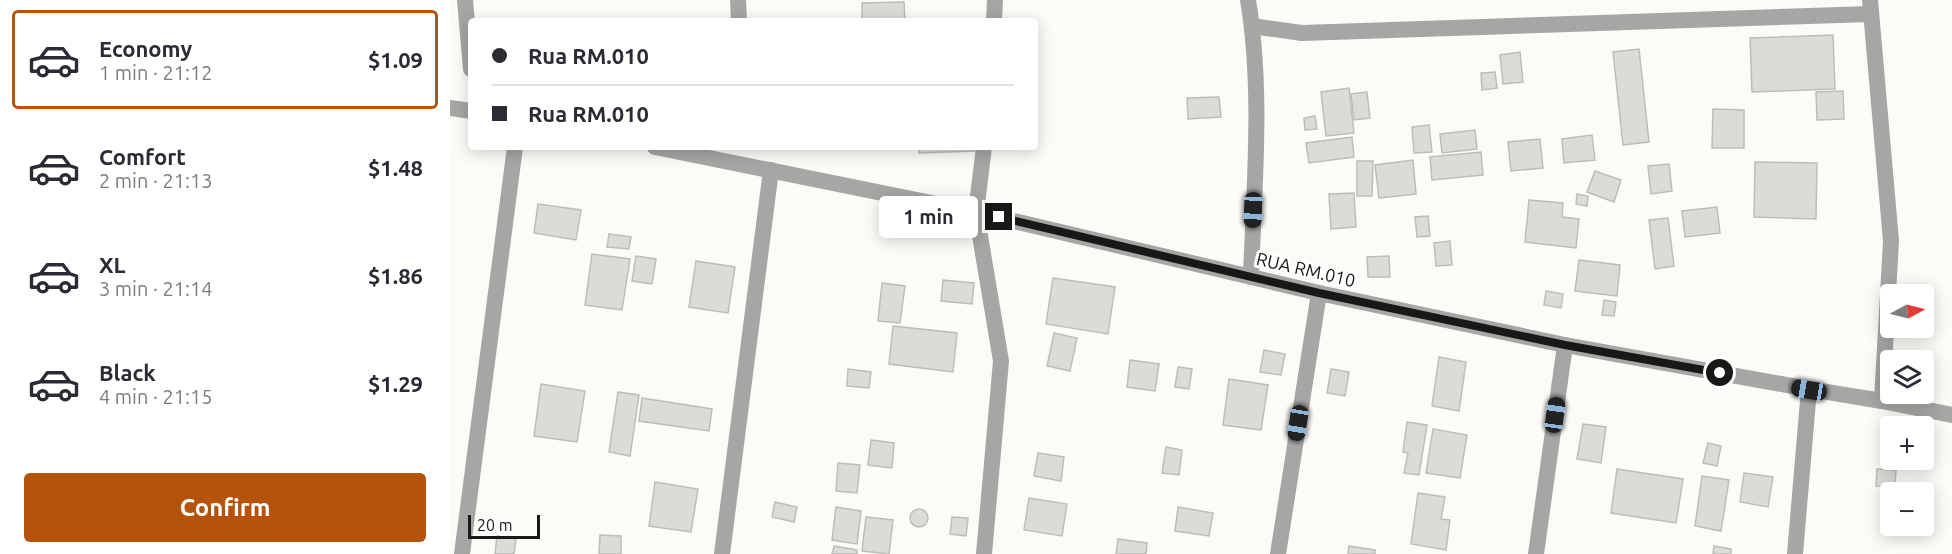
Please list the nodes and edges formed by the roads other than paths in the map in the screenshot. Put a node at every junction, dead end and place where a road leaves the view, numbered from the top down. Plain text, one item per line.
1 (465, 0) edge
2 (738, 0) edge
3 (995, 0) edge
4 (1248, 0) edge
5 (1870, 7) edge
6 (739, 18) edge
7 (994, 18) edge
8 (1252, 26) junction
9 (468, 34) edge
10 (450, 108) edge
11 (468, 111) edge
12 (515, 150) edge
13 (685, 150) edge
14 (984, 150) edge
15 (724, 154) edge
16 (771, 170) junction
17 (976, 212) junction
18 (1251, 277) junction
19 (1319, 293) junction
20 (1565, 345) junction
21 (1885, 350) edge
22 (1809, 390) junction
23 (1880, 401) edge
24 (1897, 404) edge
25 (1952, 415) edge
26 (462, 554) edge
27 (723, 554) edge
28 (984, 554) edge
29 (1278, 554) edge
30 (1536, 554) edge
31 (1795, 554) edge

1 - 9 street
2 - 6 street
3 - 7 street
4 - 8 street
5 - 8 street
5 - 21 street
8 - 18 street
10 - 11 street
12 - 26 street
13 - 15 street, RUA RM.010
14 - 17 street
15 - 16 street, RUA RM.010
16 - 17 street, RUA RM.010
16 - 27 street
17 - 18 street, RUA RM.010
17 - 28 street
18 - 19 street, RUA RM.010
19 - 20 street, RUA RM.010
19 - 29 street
20 - 22 street, RUA RM.010
20 - 30 street
22 - 23 street, RUA RM.010
22 - 31 street
24 - 25 street, RUA RM.010

